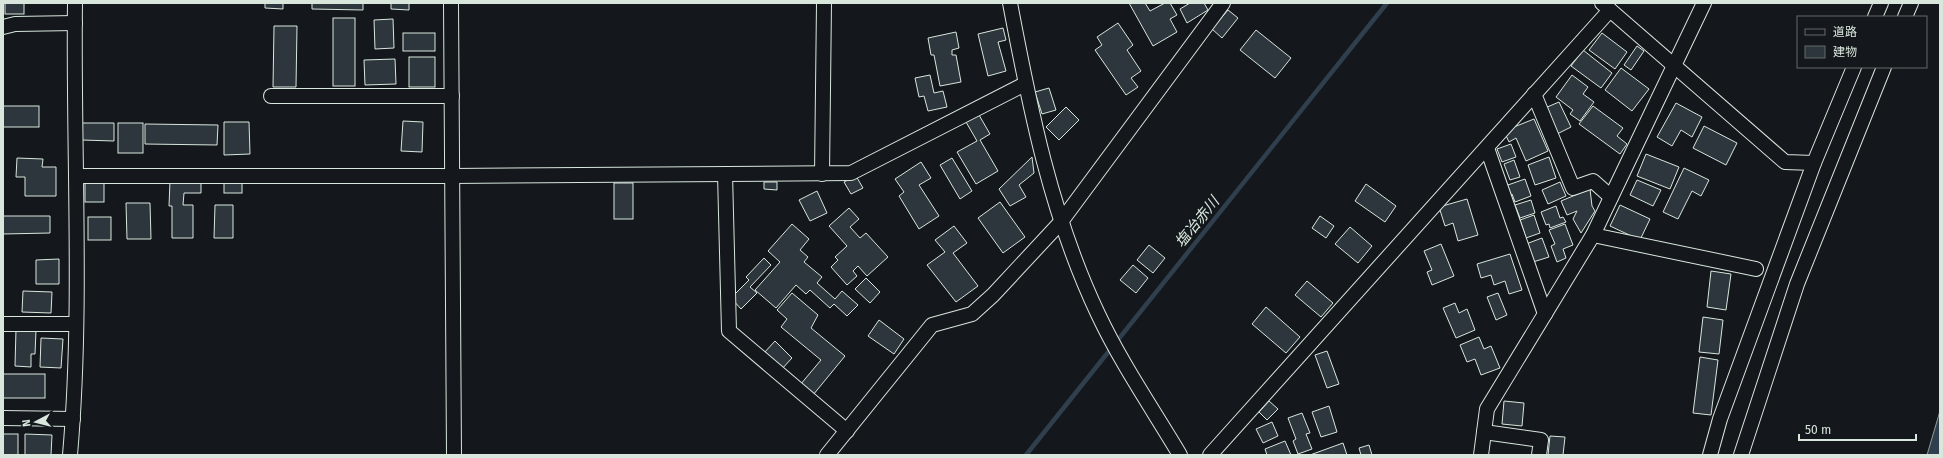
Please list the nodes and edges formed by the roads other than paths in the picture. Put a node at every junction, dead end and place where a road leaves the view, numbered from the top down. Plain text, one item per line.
1 (75, 3) edge
2 (451, 3) edge
3 (824, 3) edge
4 (1010, 3) edge
5 (1223, 3) edge
6 (1704, 3) edge
7 (1881, 3) edge
8 (1911, 3) edge
9 (1606, 6) edge
10 (1875, 16) edge
11 (1906, 16) edge
12 (75, 23) junction
13 (3, 27) edge
14 (1674, 64) junction
15 (1854, 68) edge
16 (1884, 68) edge
17 (1025, 84) junction
18 (1534, 94) junction
19 (271, 96) dead end
20 (452, 96) junction
21 (1487, 148) junction
22 (1814, 163) junction
23 (725, 174) junction
24 (822, 174) junction
25 (76, 176) junction
26 (452, 176) junction
27 (1611, 197) junction
28 (1060, 223) junction
29 (1593, 235) junction
30 (1756, 269) dead end
31 (1545, 314) junction
32 (3, 324) edge
33 (75, 324) junction
34 (3, 418) edge
35 (73, 419) junction
36 (847, 431) junction
37 (1484, 432) junction
38 (70, 455) edge
39 (454, 455) edge
40 (827, 455) edge
41 (1180, 455) edge
42 (1210, 455) edge
43 (1481, 455) edge
44 (1539, 455) edge
45 (1710, 455) edge
46 (1741, 455) edge

1 - 12 street
2 - 20 street
3 - 24 street
4 - 17 street
5 - 28 street
6 - 14 street
7 - 10 street
8 - 11 street
9 - 14 street
9 - 18 street
12 - 13 street
12 - 25 street
14 - 22 street
14 - 27 street
15 - 22 street
16 - 46 street
17 - 24 street
17 - 28 street
18 - 21 street
18 - 27 street
19 - 20 street
20 - 26 street
21 - 31 street
21 - 42 street
22 - 45 street
23 - 24 street
23 - 26 street
23 - 36 street
25 - 26 street
25 - 33 street
26 - 39 street
27 - 29 street
28 - 36 street
28 - 41 street
29 - 30 street
29 - 31 street
31 - 37 street
32 - 33 street
33 - 35 street
34 - 35 street
35 - 38 street
36 - 40 street
37 - 43 street
37 - 44 street

